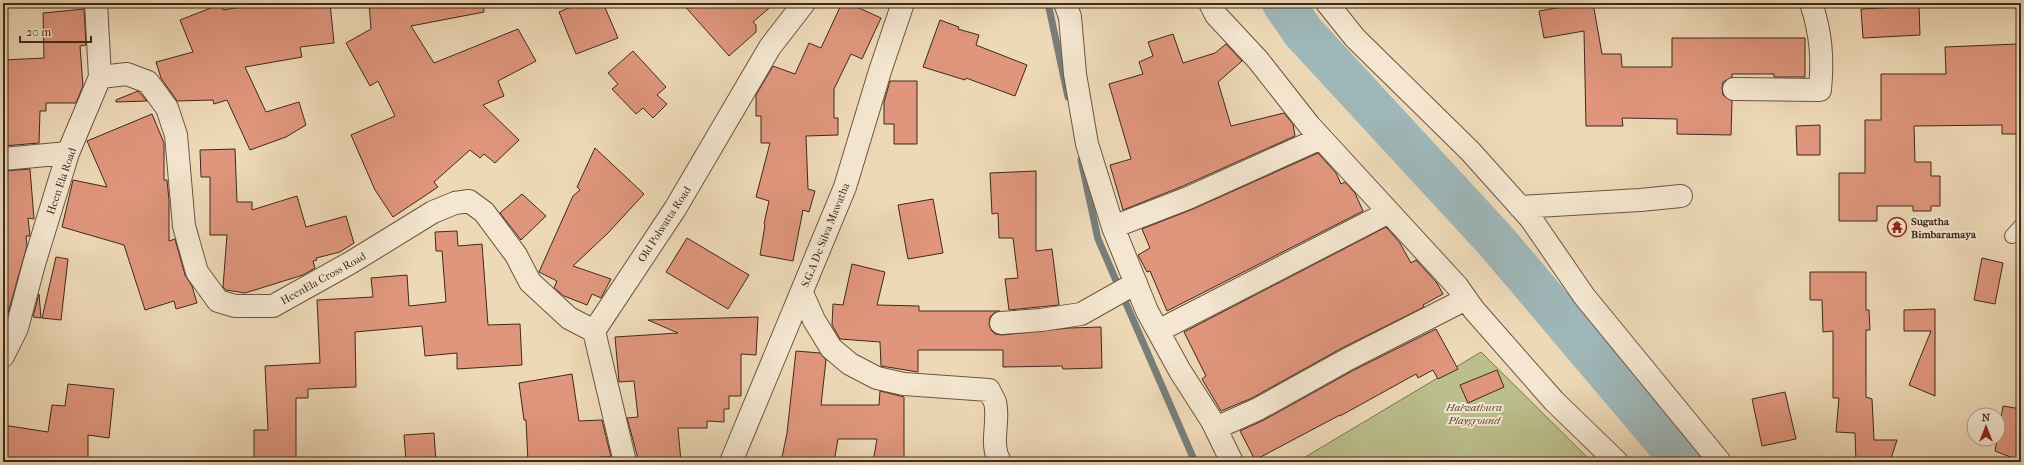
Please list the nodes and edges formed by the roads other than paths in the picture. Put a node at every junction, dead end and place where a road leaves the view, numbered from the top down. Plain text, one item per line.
1 (96, 3) edge
2 (804, 3) edge
3 (903, 3) edge
4 (1065, 3) edge
5 (1210, 3) edge
6 (1327, 3) edge
7 (1811, 3) edge
8 (100, 77) junction
9 (1734, 89) dead end
10 (1321, 138) junction
11 (68, 153) junction
12 (3, 159) edge
13 (1681, 196) dead end
14 (1520, 207) junction
15 (1389, 212) junction
16 (1113, 227) junction
17 (1136, 283) junction
18 (802, 293) junction
19 (1466, 299) junction
20 (1001, 323) dead end
21 (594, 331) junction
22 (1158, 331) junction
23 (3, 356) edge
24 (1216, 428) junction
25 (625, 462) edge
26 (732, 462) edge
27 (1000, 462) edge
28 (1232, 462) edge
29 (1617, 462) edge
30 (1720, 462) edge

1 - 8 street, Heen Ela Road
2 - 21 street, Old Polwatta Road
3 - 18 street, S.G.A De Silva Mawatha
4 - 16 street
5 - 10 street
6 - 14 street
7 - 9 street
8 - 11 street, Heen Ela Road
8 - 21 street, HeenEla Cross Road
10 - 15 street
10 - 16 street
11 - 12 street
11 - 23 street, Heen Ela Road
13 - 14 street
14 - 30 street
15 - 19 street
15 - 22 street
16 - 17 street
17 - 20 street
17 - 22 street
18 - 26 street, S.G.A De Silva Mawatha
18 - 27 street
19 - 24 street
19 - 29 street
21 - 25 street
22 - 24 street
24 - 28 street

